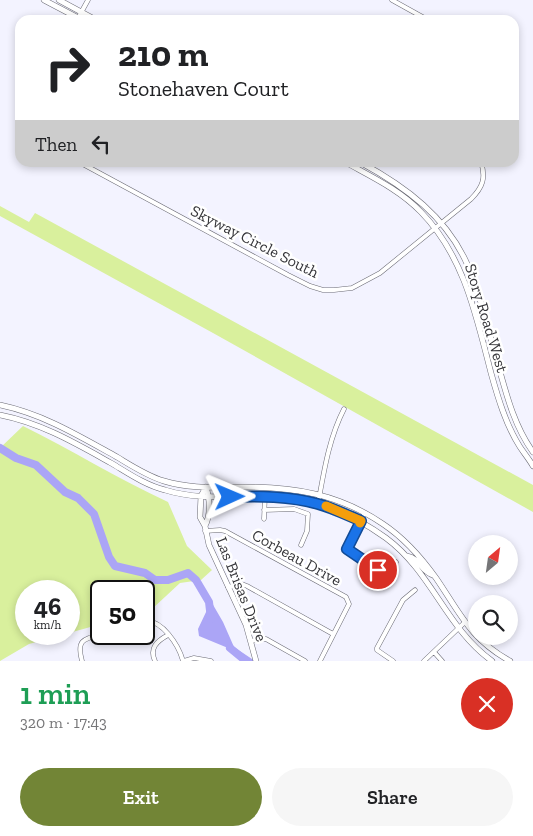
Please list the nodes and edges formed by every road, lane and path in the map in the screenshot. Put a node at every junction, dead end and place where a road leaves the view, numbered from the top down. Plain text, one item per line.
1 (44, 0) edge
2 (59, 0) edge
3 (88, 0) edge
4 (392, 0) edge
5 (81, 12) junction
6 (72, 15) edge
7 (80, 15) edge
8 (87, 15) edge
9 (419, 15) edge
10 (88, 167) edge
11 (354, 167) edge
12 (368, 167) edge
13 (482, 167) edge
14 (358, 169) joint
15 (441, 224) junction
16 (436, 228) junction
17 (0, 405) edge
18 (344, 409) dead end
19 (0, 415) edge
20 (533, 452) edge
21 (533, 466) edge
22 (206, 487) junction
23 (320, 494) junction
24 (201, 496) junction
25 (265, 496) junction
26 (209, 497) junction
27 (318, 504) junction
28 (264, 510) junction
29 (365, 513) junction
30 (264, 519) dead end
31 (361, 521) junction
32 (205, 529) junction
33 (301, 545) dead end
34 (407, 556) junction
35 (396, 562) dead end
36 (434, 575) junction
37 (228, 587) junction
38 (415, 590) dead end
39 (155, 622) edge
40 (464, 624) junction
41 (458, 628) junction
42 (333, 634) junction
43 (168, 635) junction
44 (90, 638) edge
45 (251, 641) junction
46 (434, 652) junction
47 (256, 658) edge
48 (82, 661) edge
49 (155, 661) edge
50 (184, 661) edge
51 (211, 661) edge
52 (306, 661) edge
53 (320, 661) edge
54 (393, 661) edge
55 (424, 661) edge
56 (442, 661) edge
57 (492, 661) edge
58 (510, 661) edge

1 - 6 main road
2 - 5 main road
3 - 5 street
4 - 9 street
5 - 7 street
5 - 8 main road
10 - 16 street, Skyway Circle South
11 - 14 main road, Story Road West
12 - 15 main road, Story Road West
13 - 15 street, Skyway Circle South
14 - 16 main road, Story Road West
15 - 16 street, Skyway Circle South
15 - 20 main road, Story Road West
16 - 21 main road, Story Road West
17 - 22 main road
18 - 23 street
19 - 24 main road
22 - 23 main road
22 - 24 main road
22 - 26 main road, Las Brisas Drive
23 - 27 street
23 - 29 main road
24 - 26 main road
24 - 32 main road, Las Brisas Drive
25 - 26 main road
25 - 27 main road
25 - 28 street
26 - 32 main road, Las Brisas Drive
27 - 31 main road
28 - 30 street
28 - 33 street
29 - 31 street
29 - 36 main road
31 - 34 main road
31 - 35 street
32 - 37 main road, Las Brisas Drive
32 - 42 street, Corbeau Drive
34 - 36 main road
34 - 41 main road
36 - 40 main road
37 - 42 street
37 - 45 main road, Las Brisas Drive
38 - 54 street
39 - 43 street
40 - 41 street
40 - 58 main road
41 - 46 street
41 - 57 main road
42 - 53 street
43 - 49 street
43 - 50 street
44 - 48 street
45 - 47 main road, Las Brisas Drive
45 - 52 street
46 - 55 street
46 - 56 street
50 - 51 street

